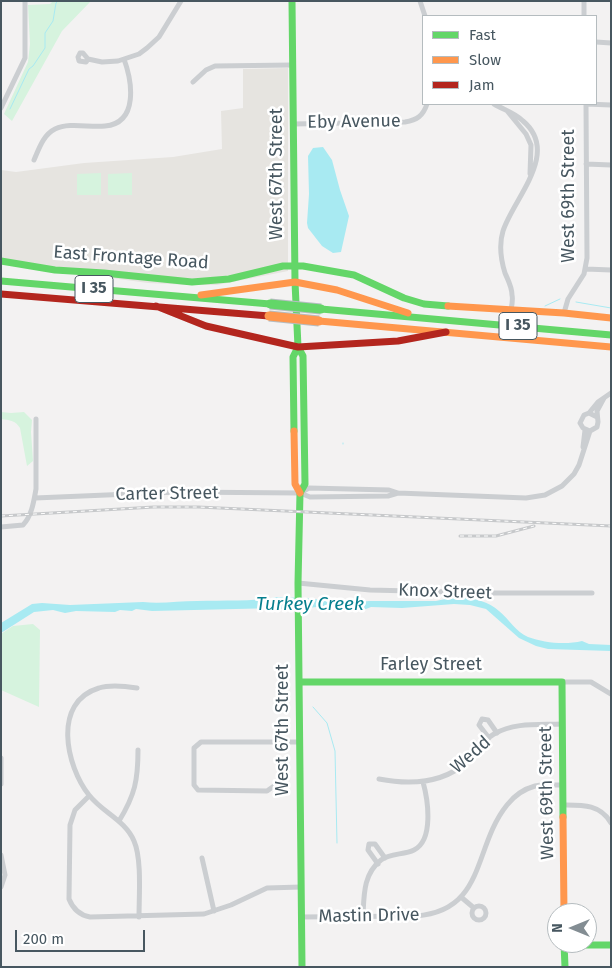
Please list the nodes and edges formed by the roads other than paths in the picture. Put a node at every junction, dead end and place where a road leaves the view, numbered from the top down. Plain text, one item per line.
1 (25, 1) edge
2 (181, 1) edge
3 (292, 1) edge
4 (420, 1) edge
5 (584, 1) edge
6 (425, 15) edge
7 (584, 15) edge
8 (597, 42) edge
9 (611, 43) edge
10 (88, 58) dead end
11 (124, 59) junction
12 (292, 65) junction
13 (193, 82) dead end
14 (597, 104) edge
15 (426, 105) edge
16 (496, 105) edge
17 (586, 105) edge
18 (611, 105) edge
19 (1, 108) edge
20 (294, 124) junction
21 (34, 160) dead end
22 (586, 164) junction
23 (611, 165) edge
24 (1, 261) edge
25 (294, 266) junction
26 (586, 269) junction
27 (611, 270) edge
28 (1, 281) edge
29 (294, 282) junction
30 (1, 294) edge
31 (187, 297) junction
32 (156, 306) junction
33 (511, 310) junction
34 (564, 313) junction
35 (425, 318) junction
36 (611, 318) edge
37 (446, 332) junction
38 (611, 335) edge
39 (298, 346) junction
40 (611, 347) edge
41 (611, 393) edge
42 (604, 398) junction
43 (294, 401) junction
44 (304, 401) junction
45 (589, 413) junction
46 (597, 417) junction
47 (36, 419) dead end
48 (587, 430) junction
49 (349, 489) junction
50 (300, 493) junction
51 (398, 493) junction
52 (349, 497) junction
53 (35, 498) junction
54 (1, 527) edge
55 (298, 583) junction
56 (592, 593) dead end
57 (299, 682) junction
58 (567, 682) junction
59 (137, 688) dead end
60 (611, 694) edge
61 (562, 724) junction
62 (497, 733) junction
63 (489, 738) junction
64 (300, 742) junction
65 (138, 750) dead end
66 (1, 758) edge
67 (379, 779) dead end
68 (423, 782) junction
69 (1, 784) edge
70 (562, 785) junction
71 (274, 786) dead end
72 (89, 796) junction
73 (563, 805) junction
74 (119, 821) junction
75 (611, 823) edge
76 (1, 855) edge
77 (202, 858) dead end
78 (385, 858) junction
79 (378, 864) junction
80 (1, 887) edge
81 (301, 887) junction
82 (461, 897) junction
83 (564, 903) edge
84 (474, 908) dead end
85 (214, 911) junction
86 (363, 916) junction
87 (139, 917) junction
88 (301, 917) junction
89 (597, 945) edge
90 (611, 945) edge
91 (564, 953) edge
92 (302, 967) edge
93 (564, 967) edge

1 - 19 street
2 - 11 street
3 - 12 main road, West 67th Street
4 - 6 street
5 - 7 street
8 - 9 street
10 - 11 street
11 - 21 street
12 - 13 street
12 - 20 main road, West 67th Street
14 - 18 street
15 - 20 street, Eby Avenue
16 - 33 street
17 - 22 street, West 69th Street
20 - 25 main road, West 67th Street
22 - 23 street
22 - 26 street, West 69th Street
24 - 25 main road, East Frontage Road
25 - 29 main road, West 67th Street
25 - 33 main road, East Frontage Road
26 - 27 street
26 - 34 street, West 69th Street
28 - 31 main road, I 35
29 - 31 main road
29 - 35 main road
29 - 39 main road, West 67th Street
30 - 32 main road, I 35
31 - 35 main road, I 35, bridge
32 - 37 main road, I 35, bridge
32 - 39 main road
33 - 34 main road, East Frontage Road
34 - 36 main road, East Frontage Road
35 - 38 main road, I 35
37 - 39 main road
37 - 40 main road, I 35
39 - 43 main road, West 67th Street
39 - 44 main road, West 67th Street
41 - 42 street
42 - 45 street
42 - 46 street
43 - 44 main road
43 - 50 main road, West 67th Street
44 - 50 main road, West 67th Street
45 - 46 street
45 - 48 street
46 - 48 street
47 - 53 street
48 - 51 street
49 - 50 street
49 - 51 street
49 - 52 street
50 - 52 street
50 - 53 street, Carter Street
50 - 55 main road, West 67th Street
51 - 52 street
53 - 54 street
55 - 56 street, Knox Street
55 - 57 main road, West 67th Street
57 - 58 main road, Farley Street
57 - 64 main road, West 67th Street
58 - 60 street
58 - 61 main road, West 69th Street
59 - 72 street
61 - 62 street, Wedd
61 - 70 main road, West 69th Street
62 - 63 street, Wedd
62 - 63 street
63 - 68 street, Wedd
64 - 71 street
64 - 81 main road, West 67th Street
65 - 74 street
66 - 69 street
67 - 68 street, Wedd
68 - 78 street
70 - 73 main road, West 69th Street
70 - 82 street, Mastin Drive
72 - 74 street
72 - 87 street, Mastin Drive
73 - 75 street
73 - 83 main road, West 69th Street
74 - 87 street
76 - 80 street
77 - 85 street
78 - 79 street
78 - 79 street
79 - 86 street
81 - 85 street, Mastin Drive
81 - 88 main road, West 67th Street
82 - 84 street
82 - 86 street, Mastin Drive
85 - 87 street, Mastin Drive
86 - 88 street, Mastin Drive
88 - 92 main road, West 67th Street
89 - 90 main road
91 - 93 main road

